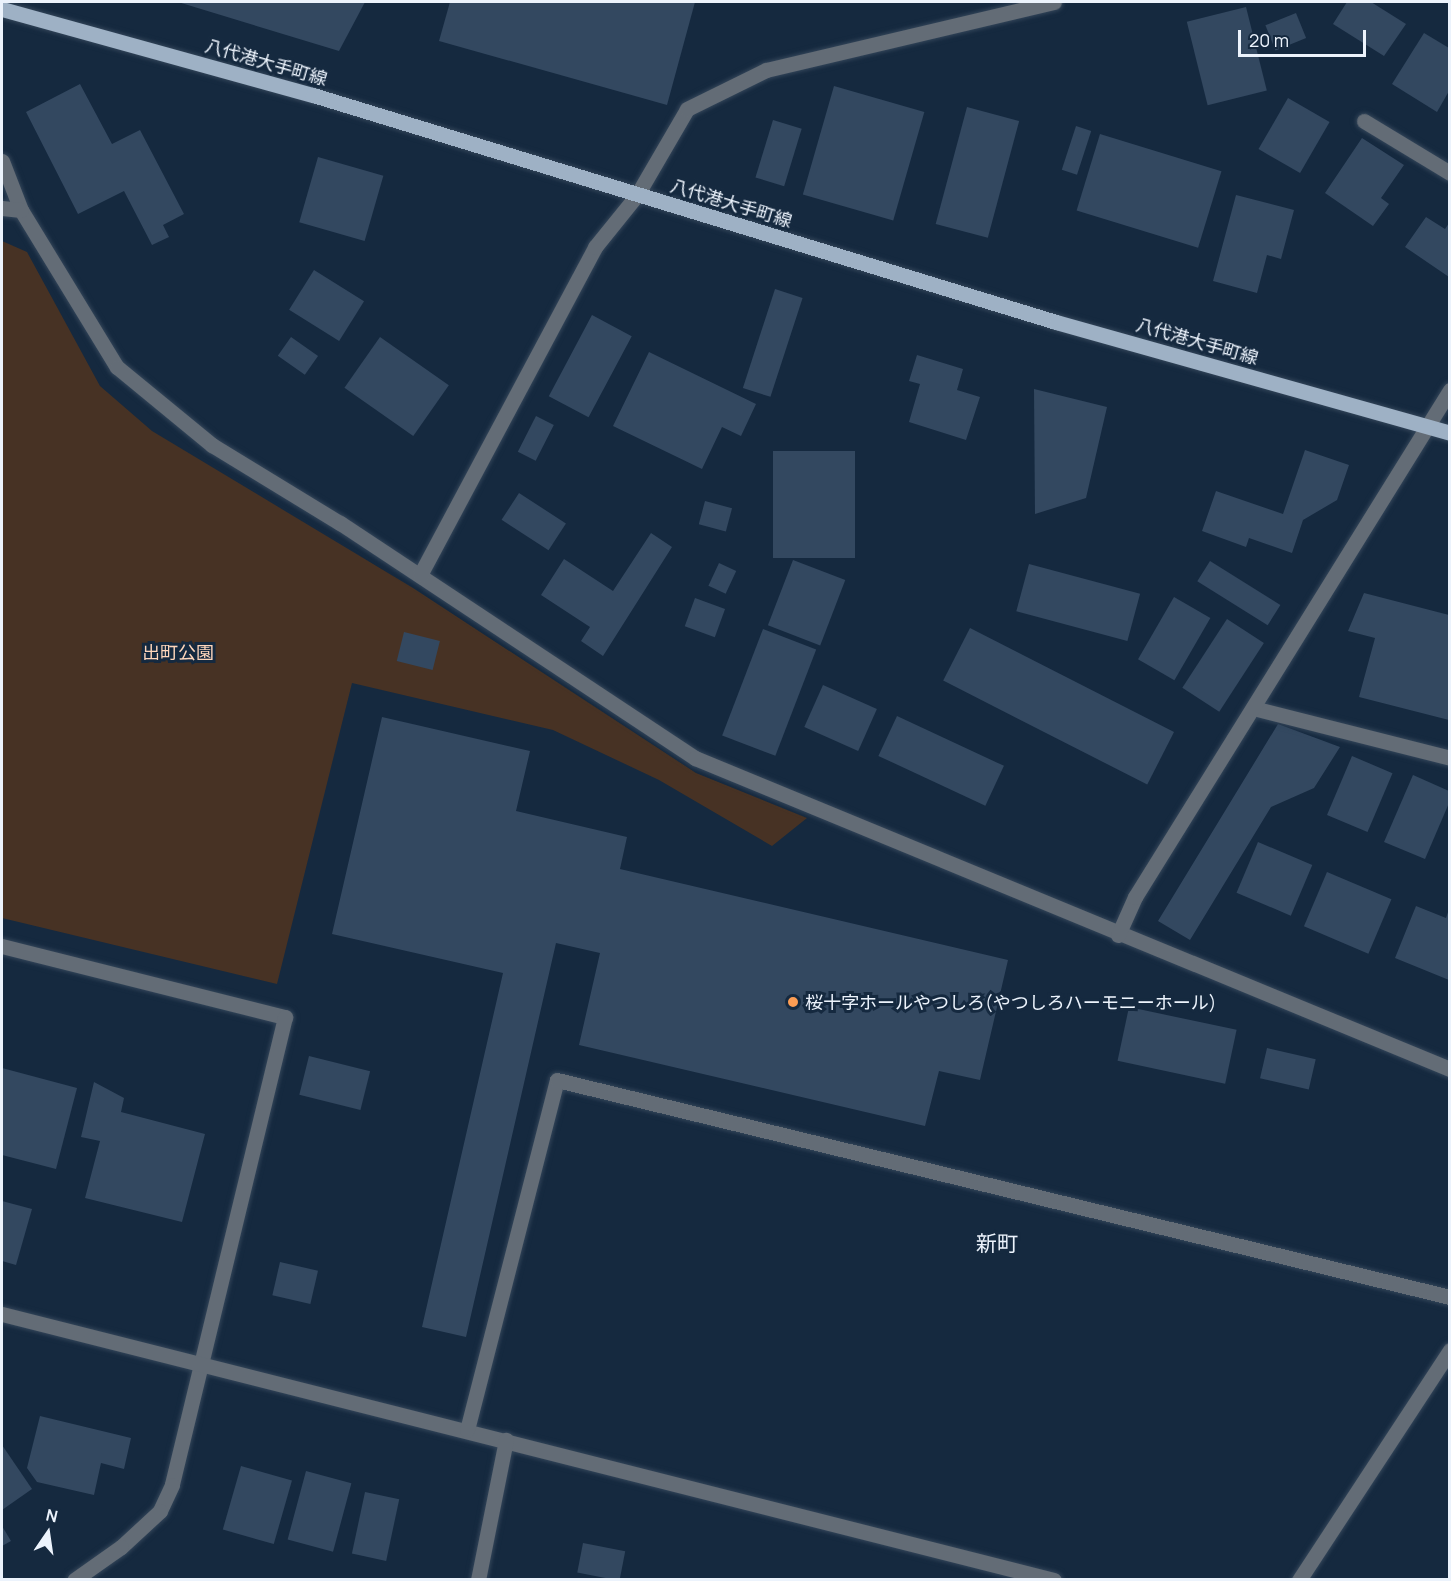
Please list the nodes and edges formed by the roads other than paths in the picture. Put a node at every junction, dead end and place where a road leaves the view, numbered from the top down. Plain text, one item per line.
1 (1054, 2) edge
2 (2, 9) edge
3 (1364, 121) dead end
4 (2, 161) edge
5 (1449, 173) edge
6 (637, 195) junction
7 (2, 208) edge
8 (21, 210) junction
9 (1449, 390) edge
10 (1429, 427) junction
11 (1449, 433) edge
12 (420, 575) junction
13 (1253, 708) junction
14 (1449, 758) edge
15 (1118, 935) junction
16 (2, 946) edge
17 (1449, 1069) edge
18 (1449, 1297) edge
19 (2, 1314) edge
20 (1449, 1350) edge
21 (205, 1362) junction
22 (468, 1430) junction
23 (506, 1440) junction
24 (74, 1580) edge
25 (478, 1580) edge
26 (1054, 1580) edge
27 (1299, 1580) edge

1 - 6 street
2 - 6 main road, 八代港大手町線
3 - 5 street
4 - 8 street
6 - 10 main road, 八代港大手町線
6 - 12 street
7 - 8 street
8 - 12 street
9 - 10 street
10 - 11 main road, 八代港大手町線
10 - 13 street
12 - 15 street
13 - 14 street
13 - 15 street
15 - 17 street
16 - 21 street
18 - 22 street
19 - 21 street
20 - 27 street
21 - 22 street
21 - 24 street
22 - 23 street
23 - 25 street
23 - 26 street

